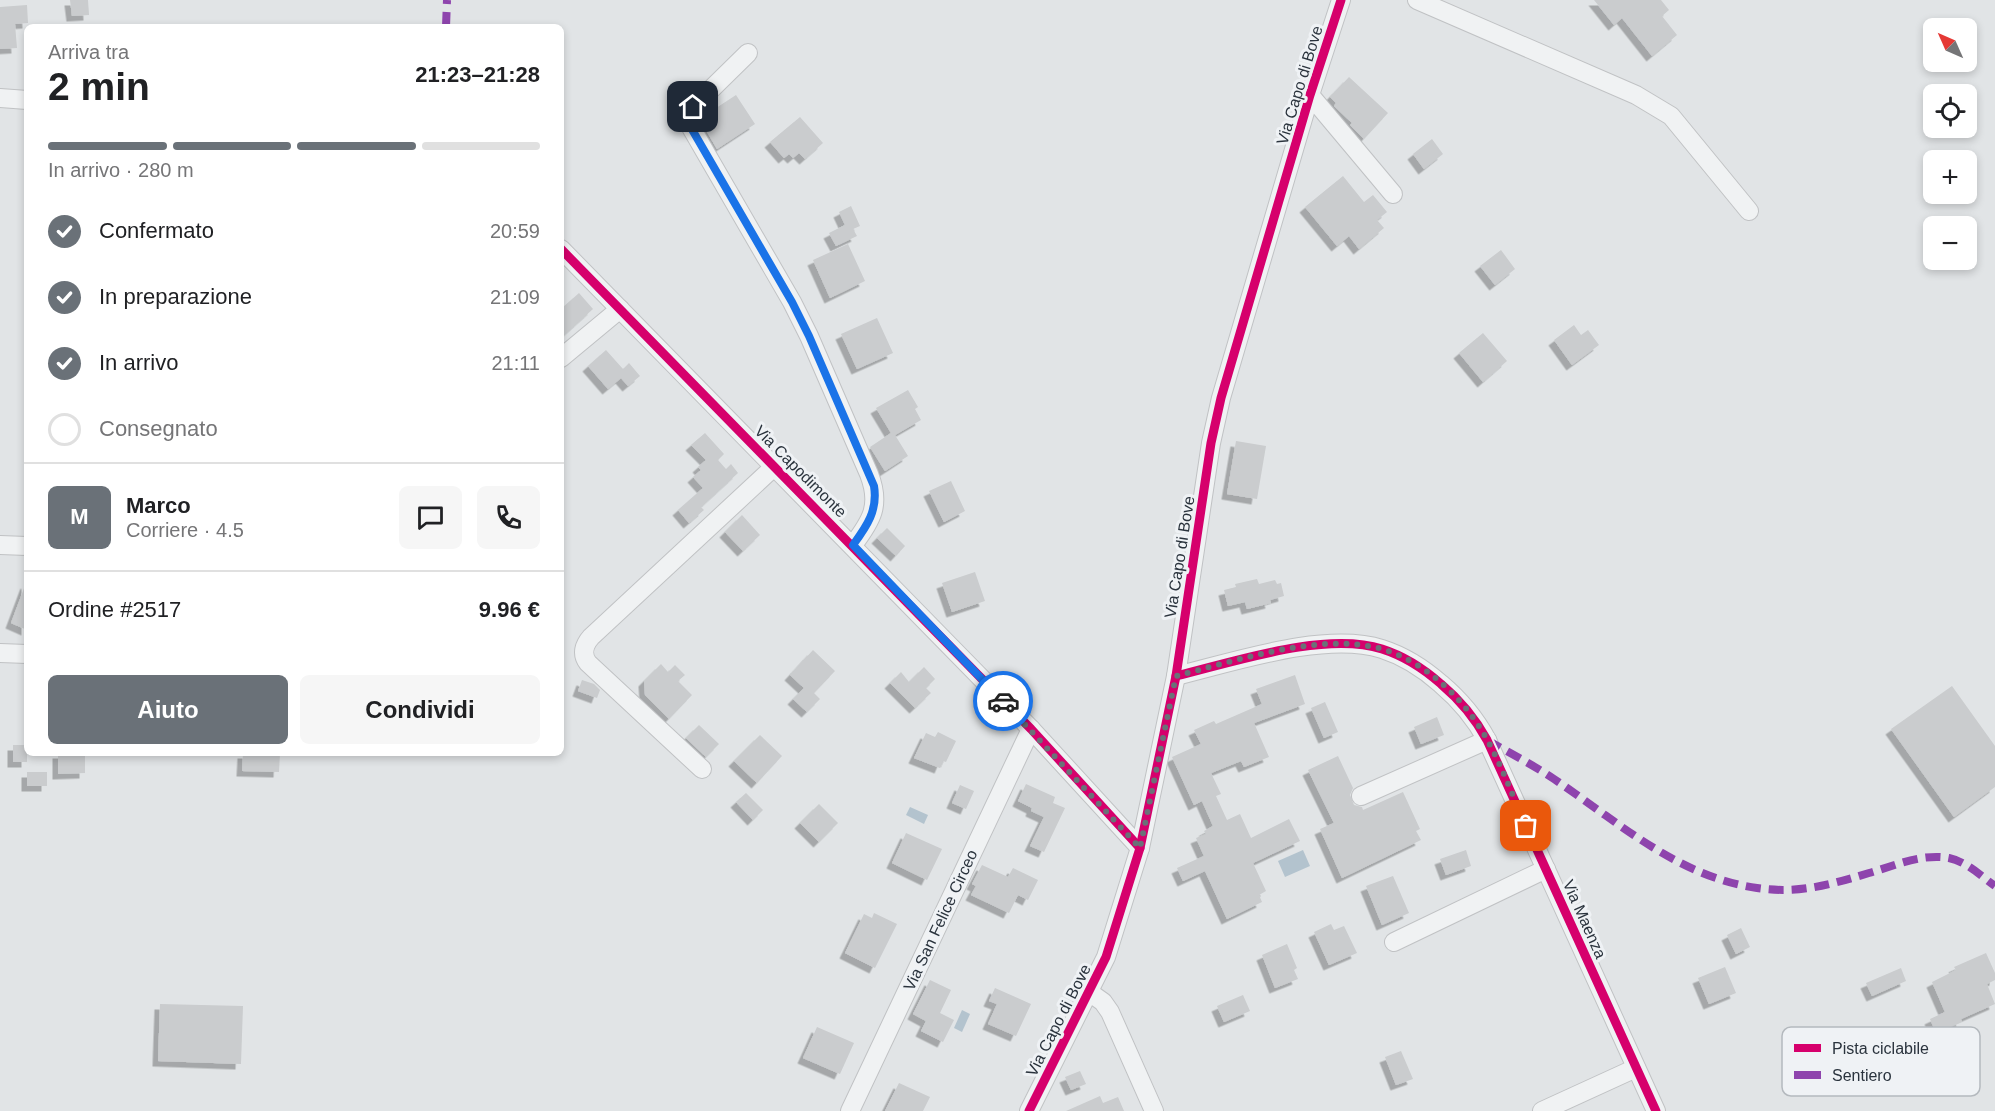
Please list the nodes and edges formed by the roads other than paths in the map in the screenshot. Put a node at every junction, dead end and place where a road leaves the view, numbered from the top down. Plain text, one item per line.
1 (1341, 0) edge
2 (1417, 0) edge
3 (748, 52) dead end
4 (1310, 95) junction
5 (0, 98) edge
6 (24, 100) edge
7 (1393, 194) dead end
8 (1749, 211) dead end
9 (564, 252) edge
10 (620, 309) junction
11 (564, 356) edge
12 (775, 466) junction
13 (0, 545) edge
14 (853, 545) junction
15 (24, 546) edge
16 (0, 653) edge
17 (24, 654) edge
18 (1176, 676) junction
19 (1031, 729) junction
20 (1487, 740) junction
21 (702, 769) dead end
22 (1361, 796) dead end
23 (1140, 848) junction
24 (1546, 869) junction
25 (1394, 942) dead end
26 (1089, 992) junction
27 (1636, 1068) junction
28 (850, 1111) edge
29 (1029, 1111) edge
30 (1154, 1111) edge
31 (1542, 1111) edge
32 (1656, 1111) edge

1 - 4 street, Via Capo di Bove
2 - 8 street
3 - 14 street
4 - 7 street
4 - 18 street, Via Capo di Bove
5 - 6 street
9 - 10 street, Via Capodimonte
10 - 11 street
10 - 12 street, Via Capodimonte
12 - 14 street, Via Capodimonte
12 - 21 street
13 - 15 street
14 - 19 street, Via Capodimonte
16 - 17 street
18 - 20 street, Via Maenza
18 - 23 street, Via Capo di Bove
19 - 23 street, Via Capodimonte
19 - 28 street, Via San Felice Circeo
20 - 22 street
20 - 24 street, Via Maenza
23 - 26 street, Via Capo di Bove
24 - 25 street
24 - 27 street, Via Maenza
26 - 29 street, Via Capo di Bove
26 - 30 street
27 - 31 street
27 - 32 street, Via Maenza

